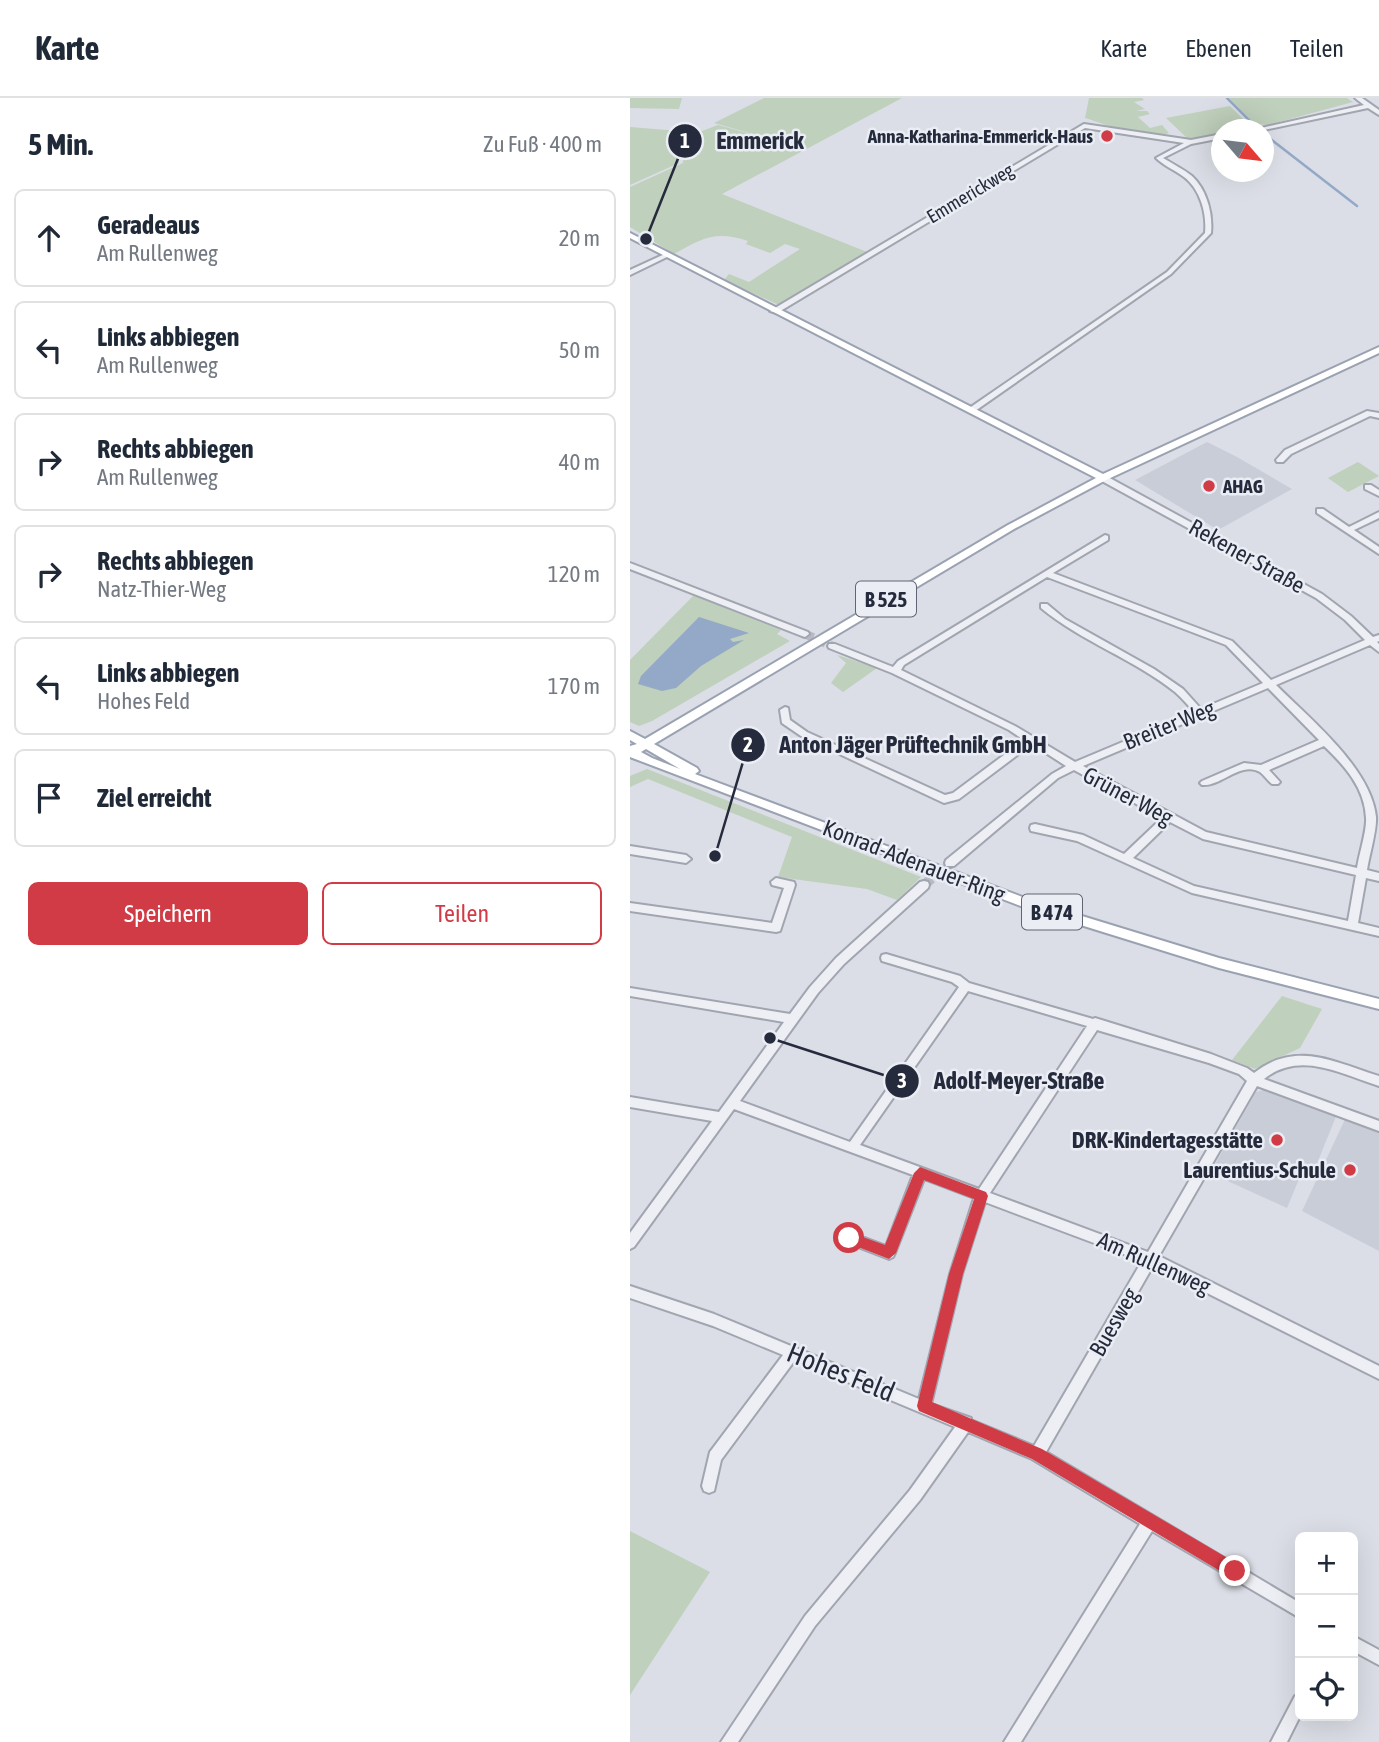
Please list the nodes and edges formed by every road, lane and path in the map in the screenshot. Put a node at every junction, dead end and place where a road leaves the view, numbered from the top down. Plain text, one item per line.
1 (1358, 98) edge
2 (1368, 106) junction
3 (1379, 113) edge
4 (1274, 126) edge
5 (1211, 138) edge
6 (1191, 142) junction
7 (630, 235) edge
8 (667, 255) junction
9 (630, 273) edge
10 (774, 311) junction
11 (1379, 350) edge
12 (1379, 408) edge
13 (972, 409) junction
14 (1370, 413) junction
15 (1379, 416) edge
16 (1280, 460) dead end
17 (1103, 478) junction
18 (1368, 487) dead end
19 (1379, 494) edge
20 (1320, 511) dead end
21 (1379, 515) edge
22 (1348, 530) junction
23 (1105, 538) dead end
24 (1379, 551) edge
25 (630, 566) edge
26 (1047, 574) junction
27 (1044, 606) dead end
28 (805, 634) tunnel mouth
29 (1375, 639) edge
30 (832, 646) tunnel mouth
31 (1379, 649) edge
32 (895, 671) junction
33 (1270, 685) junction
34 (785, 710) dead end
35 (1199, 712) junction
36 (630, 735) edge
37 (1031, 740) junction
38 (1326, 741) junction
39 (646, 744) junction
40 (631, 751) edge
41 (1073, 766) junction
42 (1262, 769) junction
43 (1275, 782) dead end
44 (1205, 783) dead end
45 (734, 792) junction
46 (1168, 818) junction
47 (1035, 828) dead end
48 (630, 850) edge
49 (686, 859) dead end
50 (1125, 859) junction
51 (950, 863) tunnel mouth
52 (1363, 874) junction
53 (1379, 877) edge
54 (776, 882) dead end
55 (924, 885) tunnel mouth
56 (630, 907) edge
57 (1352, 925) junction
58 (1379, 932) edge
59 (886, 958) dead end
60 (966, 986) junction
61 (630, 992) edge
62 (1379, 1004) edge
63 (791, 1019) junction
64 (1095, 1023) junction
65 (1254, 1080) junction
66 (1379, 1081) edge
67 (630, 1102) edge
68 (732, 1103) junction
69 (719, 1116) junction
70 (1379, 1126) edge
71 (852, 1148) junction
72 (920, 1173) junction
73 (981, 1196) junction
74 (849, 1238) dead end
75 (630, 1243) edge
76 (1150, 1258) junction
77 (630, 1292) edge
78 (793, 1352) junction
79 (1379, 1373) edge
80 (924, 1406) junction
81 (966, 1423) junction
82 (1037, 1454) junction
83 (709, 1486) dead end
84 (1150, 1521) junction
85 (1295, 1608) edge
86 (1358, 1646) edge
87 (1379, 1658) edge
88 (1295, 1711) edge
89 (729, 1742) edge
90 (1012, 1742) edge
91 (1279, 1742) edge

1 - 2 street
2 - 3 street
2 - 4 street
5 - 6 street, Emmerickweg
6 - 10 street, Emmerickweg
6 - 13 street
7 - 8 main road
8 - 9 street
8 - 10 main road
10 - 13 main road
11 - 17 main road, B 525
12 - 14 street
13 - 17 main road
14 - 15 street
14 - 16 street
17 - 29 street, Rekener Straße
17 - 39 main road, B 525
18 - 19 street
20 - 22 street
21 - 22 street
22 - 24 street
23 - 26 street
25 - 28 street
26 - 32 street
26 - 33 street
27 - 35 street
29 - 31 street, Rekener Straße
29 - 33 street, Breiter Weg
30 - 32 street, Grüner Weg
32 - 37 street, Grüner Weg
33 - 35 street, Breiter Weg
33 - 38 street
34 - 37 street
35 - 41 street, Breiter Weg
36 - 39 main road, B 474
37 - 41 street, Grüner Weg
38 - 42 street
38 - 52 street
39 - 40 main road, B 525
39 - 45 main road, B 474
40 - 45 main road, B 474
41 - 46 street, Grüner Weg
41 - 51 street, Breiter Weg
42 - 43 street
42 - 44 street
45 - 62 main road, Konrad-Adenauer-Ring / B 474
46 - 50 street
46 - 52 street, Grüner Weg
47 - 50 street
48 - 49 street
50 - 57 street
52 - 53 street, Grüner Weg
52 - 57 street
54 - 56 street
55 - 63 street
57 - 58 street
59 - 60 street
60 - 64 street
60 - 71 street
61 - 63 street
63 - 68 street
64 - 65 street
64 - 73 street
65 - 66 street
65 - 70 street
65 - 76 street, Buesweg
67 - 69 street
68 - 69 street
68 - 71 street, Am Rullenweg
69 - 75 street
71 - 72 street, Am Rullenweg
72 - 73 street, Am Rullenweg
72 - 74 street
73 - 76 street, Am Rullenweg
73 - 80 street
76 - 79 street, Am Rullenweg
76 - 82 street, Buesweg
77 - 78 street, Hohes Feld
78 - 80 street, Hohes Feld
78 - 83 street
80 - 81 street, Hohes Feld
81 - 82 street, Hohes Feld
81 - 89 street
82 - 84 street, Hohes Feld
84 - 85 street, Hohes Feld
84 - 90 street
86 - 87 street
88 - 91 street

